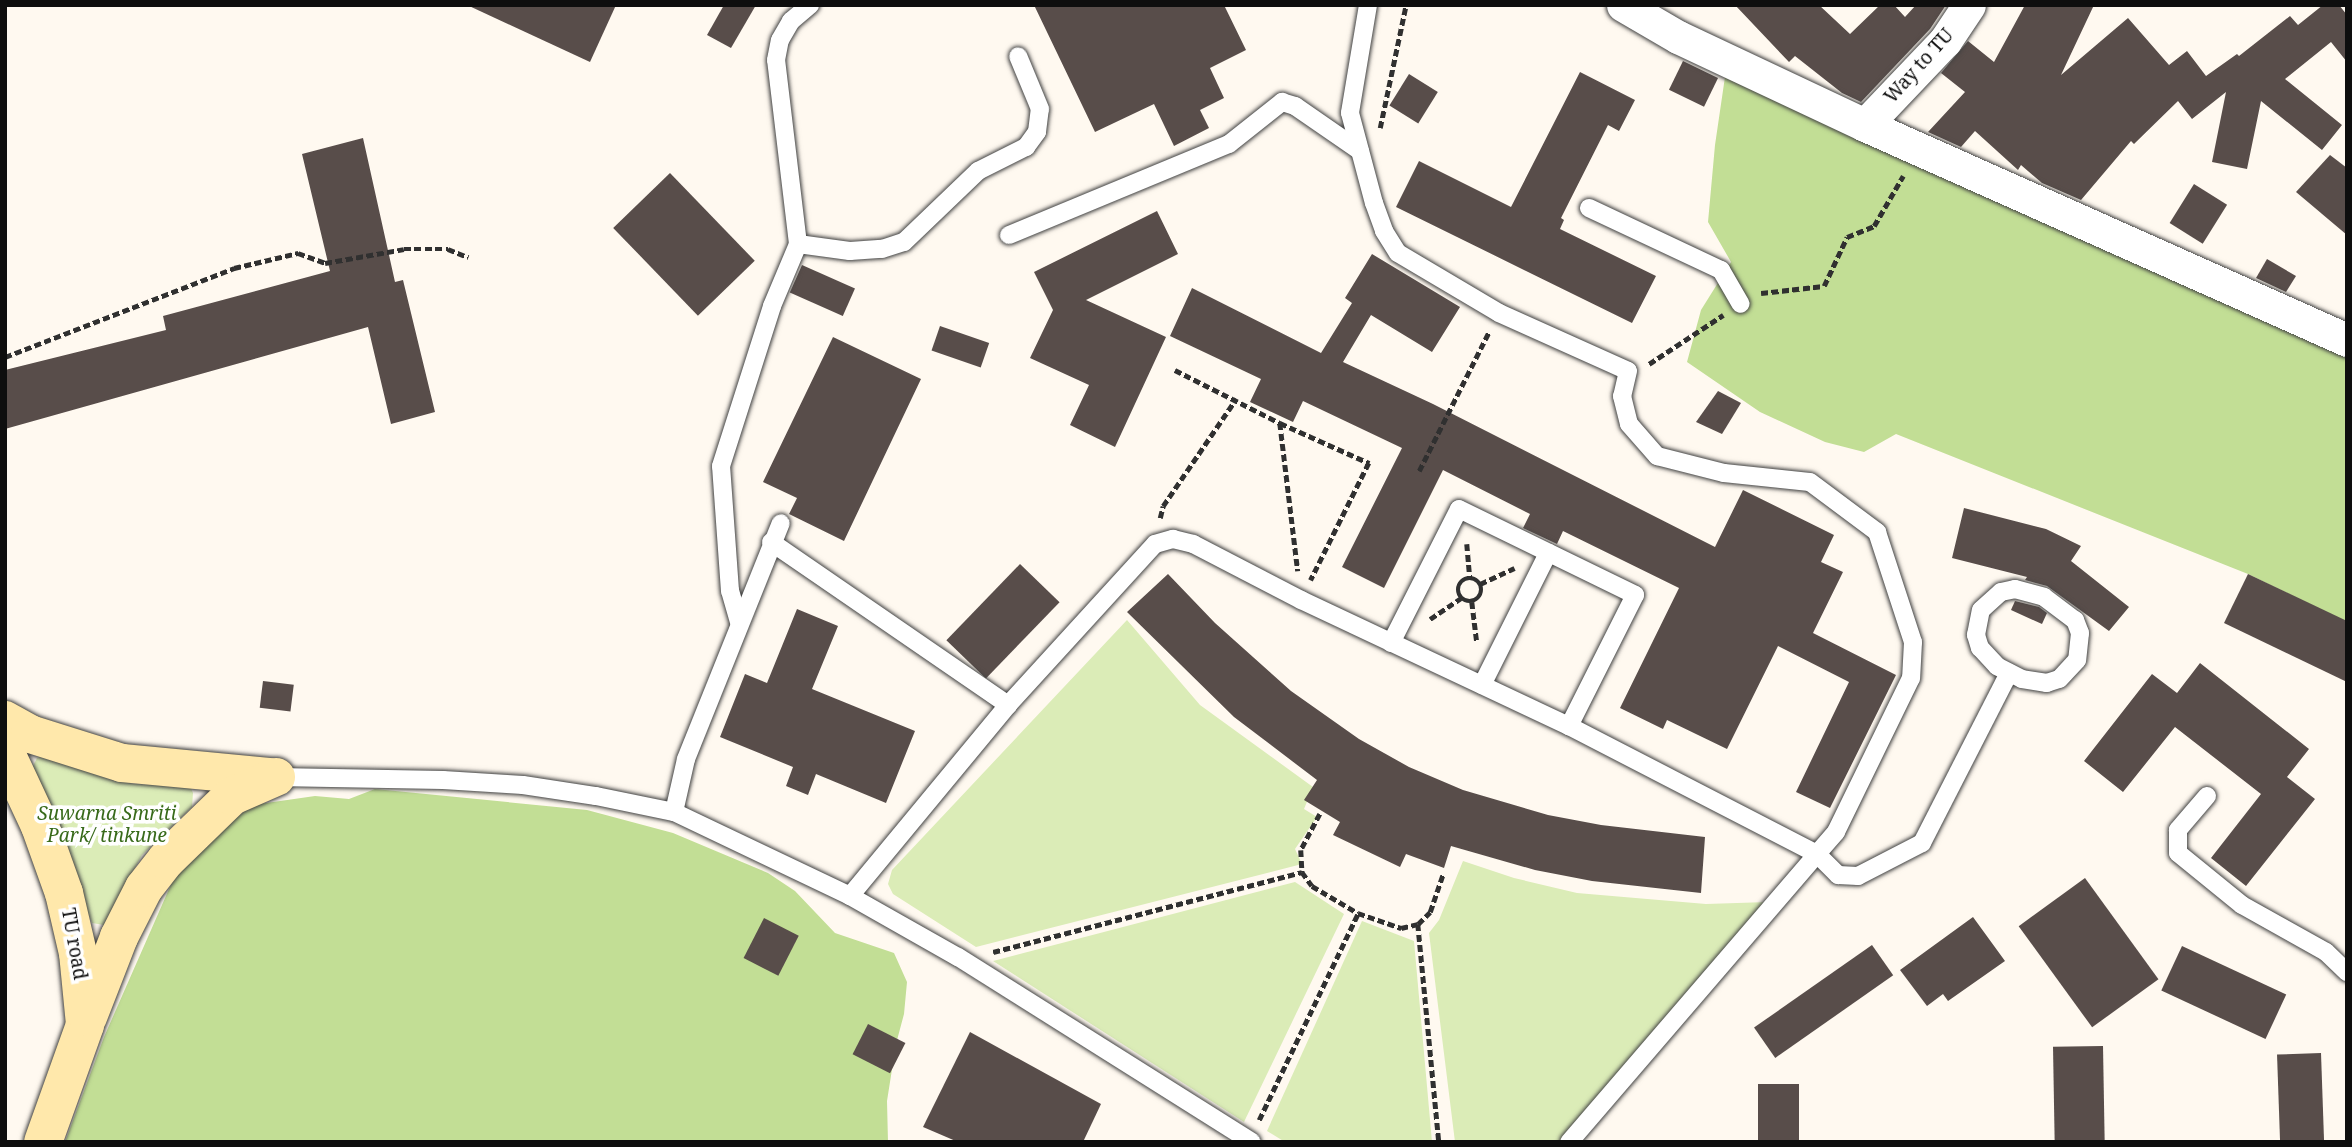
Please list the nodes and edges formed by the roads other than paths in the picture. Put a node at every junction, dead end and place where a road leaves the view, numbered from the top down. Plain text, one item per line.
1 (810, 5) edge
2 (1368, 5) edge
3 (1623, 5) edge
4 (1969, 5) edge
5 (1018, 56) dead end
6 (1865, 125) junction
7 (1360, 151) junction
8 (1589, 208) dead end
9 (1009, 235) dead end
10 (798, 244) junction
11 (1741, 304) road end
12 (2347, 340) edge
13 (780, 523) dead end
14 (771, 542) junction
15 (1548, 553) junction
16 (739, 622) junction
17 (1391, 643) junction
18 (2009, 673) junction
19 (1482, 685) junction
20 (1008, 705) junction
21 (5, 720) edge
22 (1569, 726) junction
23 (5, 751) edge
24 (276, 778) junction
25 (2207, 796) dead end
26 (674, 812) junction
27 (1817, 854) junction
28 (850, 896) junction
29 (2347, 972) edge
30 (85, 1025) junction
31 (1254, 1134) edge
32 (43, 1142) edge
33 (1569, 1142) edge

1 - 10 lane
2 - 7 lane
3 - 6 street
4 - 6 street, Way to TU
5 - 10 lane
6 - 12 street
7 - 9 lane
7 - 27 lane
8 - 11 lane
10 - 16 lane
13 - 14 lane
14 - 16 lane
14 - 20 lane
15 - 17 lane
15 - 19 lane
15 - 22 lane
16 - 26 lane
17 - 19 lane
17 - 20 lane
18 - 18 lane
18 - 27 lane
19 - 22 lane
20 - 28 lane
21 - 24 street
22 - 27 lane
23 - 30 street, TU road
24 - 26 lane
24 - 30 street
25 - 29 lane
26 - 28 lane
27 - 33 lane
28 - 31 lane
30 - 32 street, TU road

